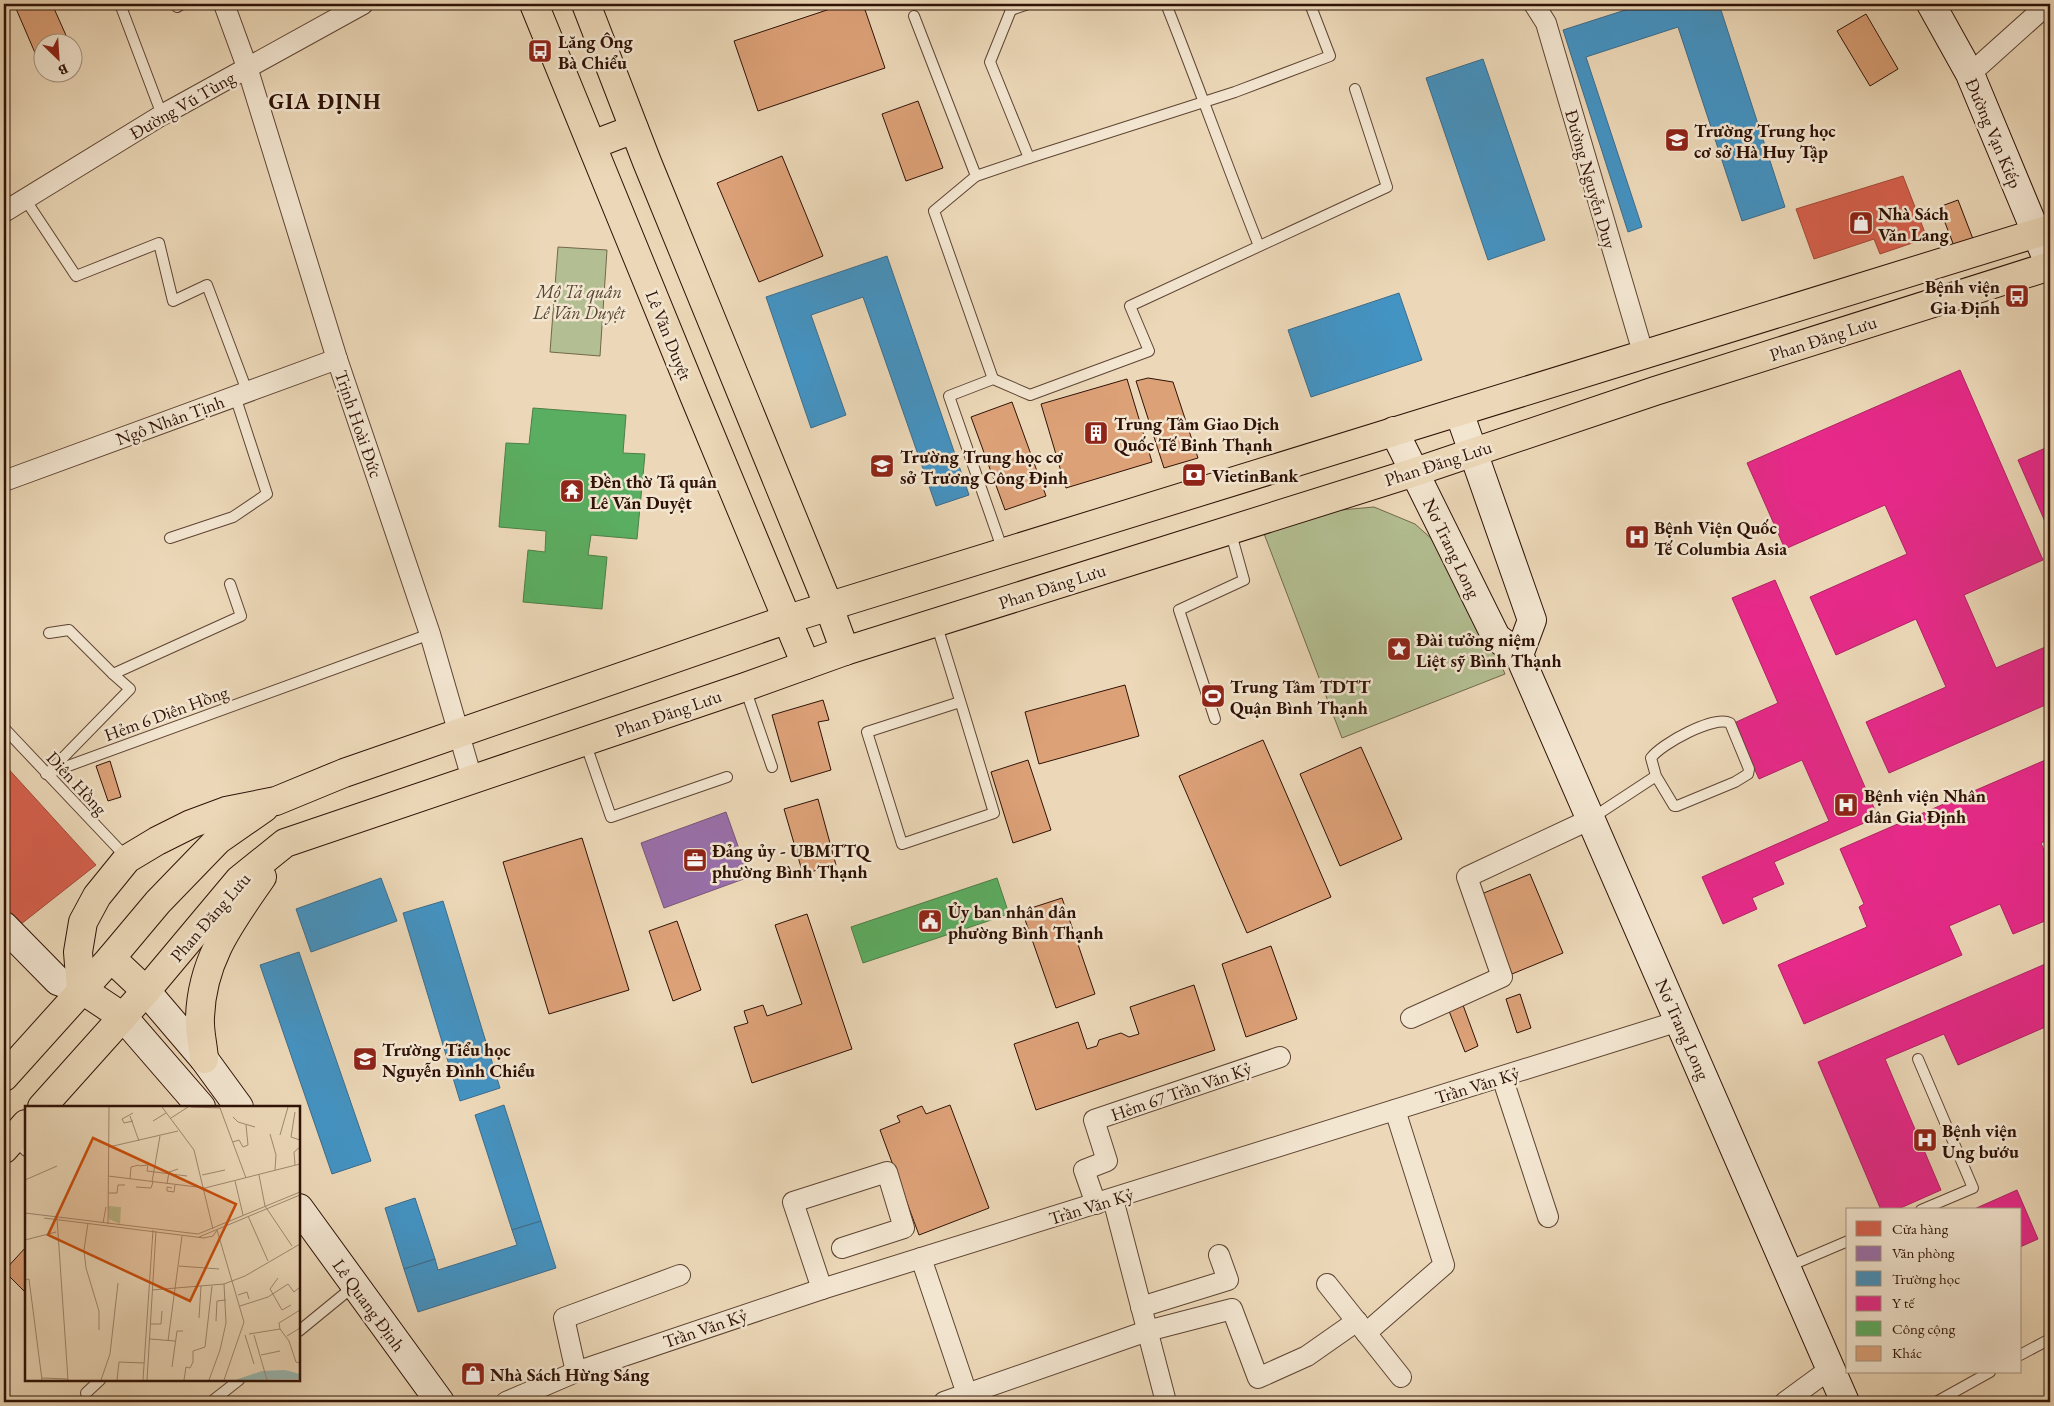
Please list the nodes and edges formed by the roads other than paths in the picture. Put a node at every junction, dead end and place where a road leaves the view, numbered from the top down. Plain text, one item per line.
1 (120, 4) edge
2 (224, 4) edge
3 (363, 4) edge
4 (534, 4) edge
5 (586, 4) edge
6 (1028, 4) edge
7 (1166, 4) edge
8 (1310, 4) edge
9 (1534, 4) edge
10 (1931, 4) edge
11 (2048, 4) edge
12 (1009, 7) edge
13 (914, 16) dead end
14 (248, 67) junction
15 (1970, 74) junction
16 (1355, 89) dead end
17 (1204, 100) junction
18 (162, 115) junction
19 (634, 128) junction
20 (592, 146) junction
21 (1029, 158) junction
22 (976, 176) junction
23 (25, 199) junction
24 (4, 212) edge
25 (2044, 231) edge
26 (1259, 246) junction
27 (2050, 266) edge
28 (1750, 323) junction
29 (1644, 356) junction
30 (1762, 358) junction
31 (337, 359) junction
32 (994, 379) junction
33 (241, 394) junction
34 (1459, 412) junction
35 (1394, 431) junction
36 (1472, 452) junction
37 (1415, 472) junction
38 (4, 481) edge
39 (1229, 529) junction
40 (170, 538) dead end
41 (1004, 554) junction
42 (230, 584) dead end
43 (829, 607) junction
44 (788, 619) junction
45 (935, 622) junction
46 (49, 633) dead end
47 (430, 634) junction
48 (845, 651) junction
49 (1520, 655) junction
50 (806, 665) junction
51 (113, 674) junction
52 (745, 687) junction
53 (960, 702) junction
54 (1215, 719) dead end
55 (4, 728) edge
56 (458, 734) junction
57 (585, 741) junction
58 (772, 767) dead end
59 (46, 774) junction
60 (1656, 776) junction
61 (727, 777) dead end
62 (472, 779) junction
63 (276, 801) junction
64 (1591, 819) junction
65 (285, 843) junction
66 (128, 859) junction
67 (4, 926) edge
68 (111, 958) junction
69 (81, 989) junction
70 (146, 991) junction
71 (123, 1018) junction
72 (1411, 1018) dead end
73 (1679, 1021) junction
74 (1280, 1057) dead end
75 (204, 1059) junction
76 (1918, 1059) dead end
77 (4, 1077) edge
78 (1502, 1077) junction
79 (43, 1106) edge
80 (200, 1106) edge
81 (237, 1106) edge
82 (1396, 1110) junction
83 (1104, 1202) junction
84 (1926, 1208) edge
85 (300, 1209) edge
86 (1548, 1217) dead end
87 (1846, 1242) edge
88 (842, 1248) dead end
89 (1219, 1255) dead end
90 (921, 1258) junction
91 (1786, 1268) junction
92 (680, 1275) dead end
93 (1327, 1284) dead end
94 (355, 1285) junction
95 (822, 1289) junction
96 (1141, 1307) junction
97 (1362, 1327) junction
98 (300, 1330) edge
99 (1147, 1331) junction
100 (2050, 1339) edge
101 (2022, 1354) edge
102 (1830, 1369) junction
103 (576, 1372) junction
104 (1986, 1374) edge
105 (1401, 1377) dead end
106 (99, 1381) edge
107 (238, 1381) edge
108 (86, 1393) dead end
109 (968, 1398) edge
110 (211, 1402) edge
111 (440, 1402) edge
112 (506, 1402) edge
113 (944, 1402) edge
114 (1166, 1402) edge
115 (1784, 1402) edge
116 (1846, 1402) edge
117 (1936, 1402) edge

1 - 18 lane
2 - 14 street, Trịnh Hoài Đức
3 - 14 street, Đường Vũ Tùng
4 - 20 main road, Lê Văn Duyệt
5 - 19 main road
6 - 12 lane
7 - 17 lane
8 - 17 lane
9 - 29 street, Đường Nguyễn Duy
10 - 15 main road, Đường Vạn Kiếp
11 - 15 street
12 - 21 lane
13 - 22 lane
14 - 18 street, Đường Vũ Tùng
14 - 31 street, Trịnh Hoài Đức
15 - 25 main road, Đường Vạn Kiếp
16 - 26 lane
17 - 21 lane
17 - 26 lane
18 - 23 street, Đường Vũ Tùng
19 - 20 main road
19 - 43 main road
20 - 44 main road, Lê Văn Duyệt
21 - 22 lane
22 - 32 lane
23 - 24 street, Đường Vũ Tùng
23 - 33 lane
25 - 27 main road, Đường Vạn Kiếp
25 - 28 main road, Phan Đăng Lưu
26 - 32 lane
27 - 30 main road, Phan Đăng Lưu
28 - 29 main road, Phan Đăng Lưu
28 - 30 main road
29 - 34 main road, Phan Đăng Lưu
30 - 36 main road, Phan Đăng Lưu
31 - 33 street, Ngô Nhân Tịnh
31 - 47 street, Trịnh Hoài Đức
32 - 41 lane
33 - 38 street, Ngô Nhân Tịnh
33 - 40 lane
34 - 35 main road, Phan Đăng Lưu
34 - 36 main road
35 - 37 main road, Nơ Trang Long
35 - 41 main road, Phan Đăng Lưu
36 - 37 main road, Phan Đăng Lưu
36 - 49 main road
37 - 39 main road, Phan Đăng Lưu
37 - 49 main road, Nơ Trang Long
39 - 45 main road, Phan Đăng Lưu
39 - 54 lane
41 - 43 main road, Phan Đăng Lưu
42 - 51 lane
43 - 44 main road, Phan Đăng Lưu
43 - 48 main road
44 - 50 main road, Lê Văn Duyệt
44 - 56 main road, Phan Đăng Lưu
45 - 48 main road, Phan Đăng Lưu
45 - 53 lane
46 - 51 lane, Hẻm 6 Diên Hồng
47 - 56 street, Trịnh Hoài Đức
47 - 59 lane, Hẻm 6 Diên Hồng
48 - 50 main road, Phan Đăng Lưu
49 - 64 main road, Nơ Trang Long
50 - 52 main road, Phan Đăng Lưu
51 - 59 lane, Hẻm 6 Diên Hồng
52 - 57 main road, Phan Đăng Lưu
52 - 58 lane
53 - 53 lane
55 - 59 lane, Diên Hồng
56 - 62 street, Trịnh Hoài Đức
56 - 63 main road, Phan Đăng Lưu
57 - 61 lane
57 - 62 main road, Phan Đăng Lưu
59 - 66 lane, Diên Hồng
60 - 60 lane
60 - 64 lane
62 - 65 main road, Phan Đăng Lưu
63 - 66 main road, Phan Đăng Lưu
63 - 68 main road, Phan Đăng Lưu
64 - 72 street
64 - 73 main road, Nơ Trang Long
65 - 70 main road, Phan Đăng Lưu
65 - 75 main road
66 - 69 main road, Phan Đăng Lưu
67 - 69 main road
68 - 69 main road, Phan Đăng Lưu
68 - 70 main road
69 - 71 main road
69 - 77 main road
70 - 71 main road, Phan Đăng Lưu
70 - 75 main road
71 - 79 main road, Phan Đăng Lưu
71 - 80 main road
73 - 78 street, Trần Văn Kỷ
73 - 91 main road, Nơ Trang Long
74 - 83 street, Hẻm 67 Trần Văn Kỷ
75 - 81 main road
76 - 84 lane
78 - 82 street, Trần Văn Kỷ
78 - 86 street
82 - 83 street, Trần Văn Kỷ
82 - 97 street
83 - 90 street, Trần Văn Kỷ
83 - 96 street
85 - 94 main road, Lê Quang Định
87 - 91 lane
88 - 95 street
89 - 96 street
90 - 95 street, Trần Văn Kỷ
90 - 109 street
91 - 102 main road, Nơ Trang Long
92 - 103 street
93 - 97 street
94 - 98 lane
94 - 111 main road, Lê Quang Định
95 - 103 street, Trần Văn Kỷ
96 - 99 street
97 - 99 street
97 - 105 street
99 - 109 street
99 - 114 street
100 - 101 lane
102 - 115 street
102 - 116 main road, Nơ Trang Long
103 - 112 street, Trần Văn Kỷ
104 - 117 lane
106 - 108 lane
107 - 110 lane
109 - 113 street

